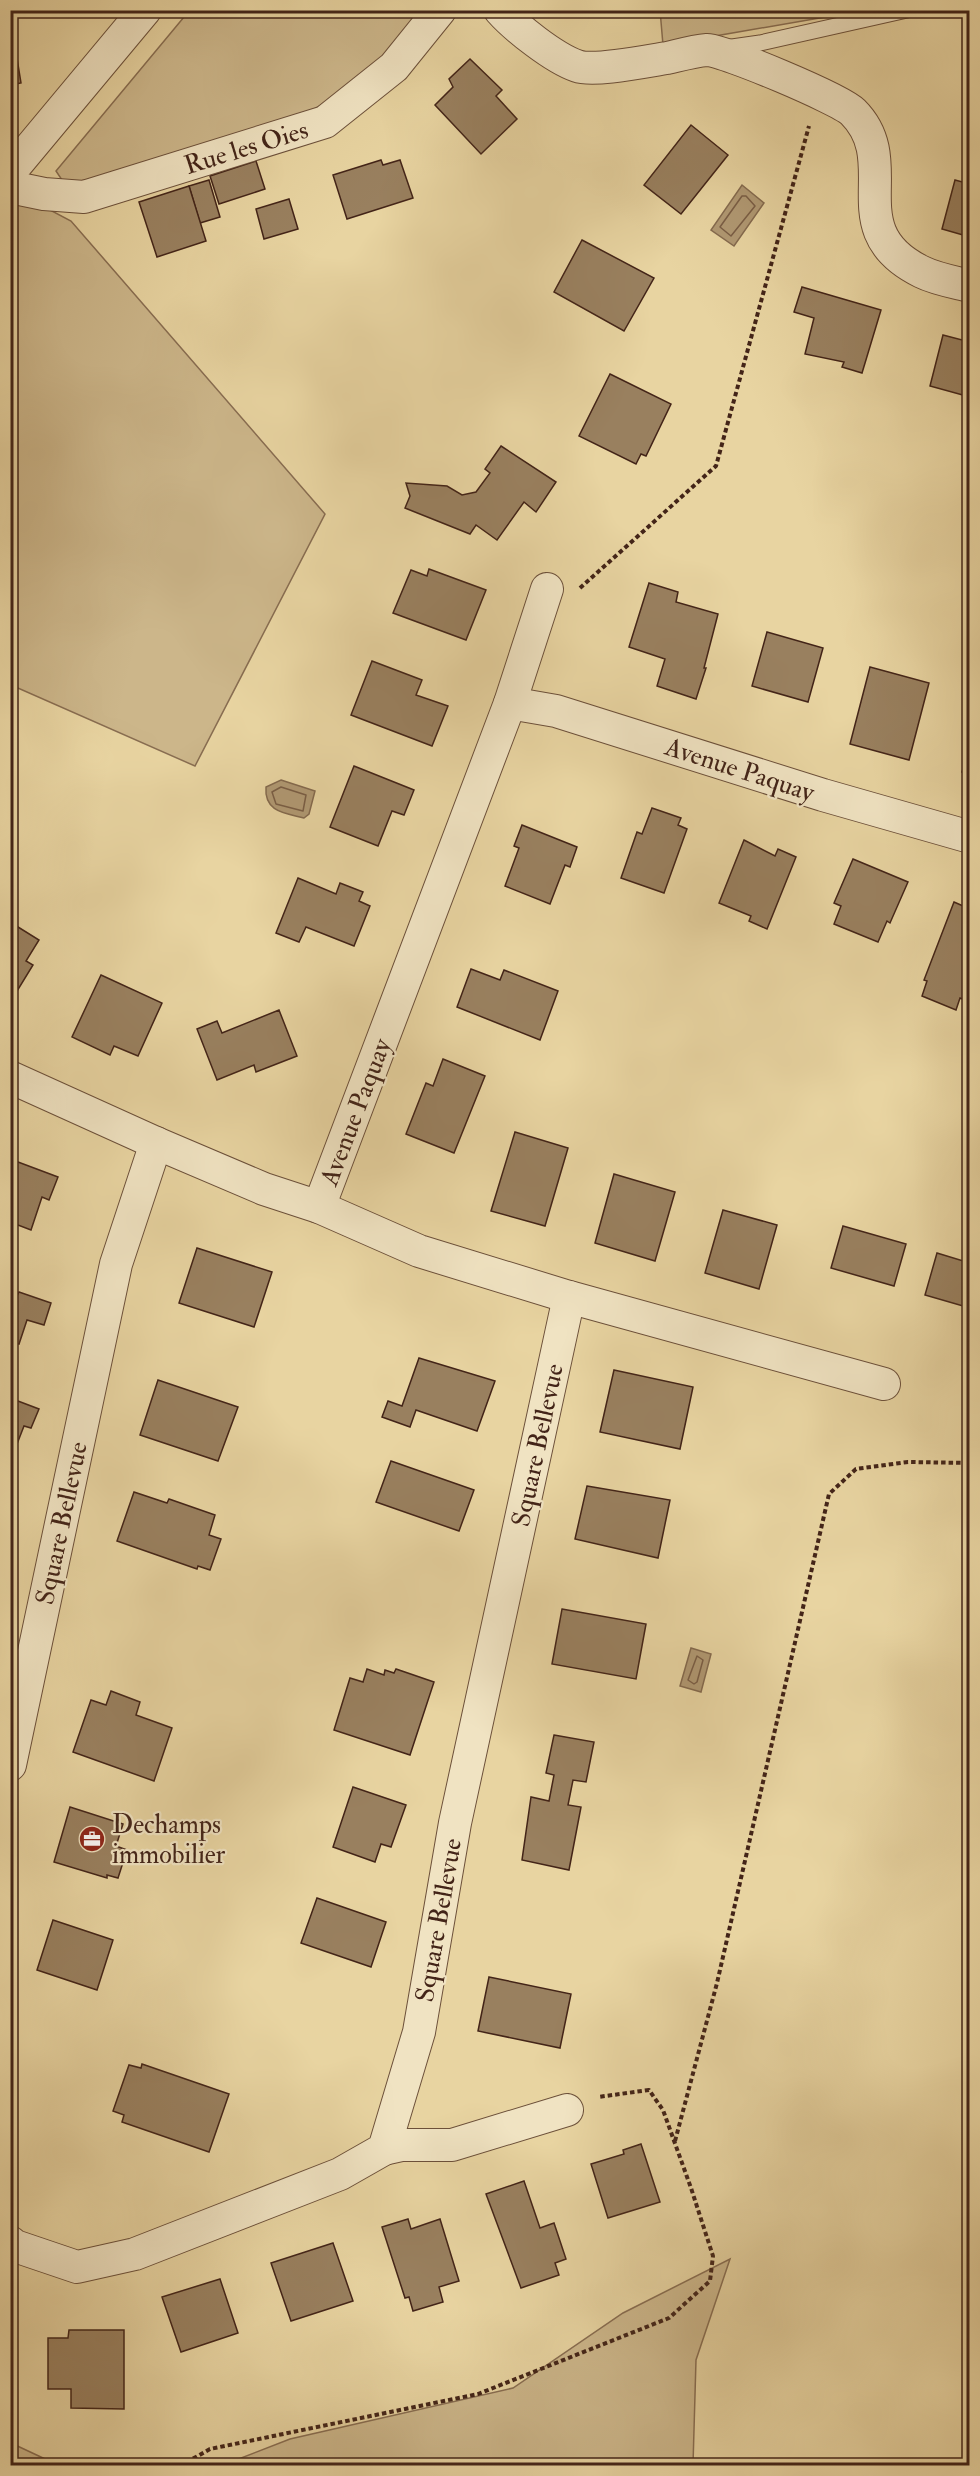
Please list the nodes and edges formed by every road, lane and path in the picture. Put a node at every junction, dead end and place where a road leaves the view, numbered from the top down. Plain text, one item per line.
1 (145, 10) edge
2 (440, 10) edge
3 (500, 10) edge
4 (907, 10) edge
5 (709, 50) junction
6 (818, 90) junction
7 (10, 172) edge
8 (10, 187) edge
9 (969, 286) edge
10 (547, 589) dead end
11 (537, 619) junction
12 (510, 703) junction
13 (969, 837) edge
14 (10, 1077) edge
15 (156, 1143) junction
16 (319, 1207) junction
17 (569, 1297) junction
18 (884, 1384) dead end
19 (969, 1462) edge
20 (10, 1765) edge
21 (567, 2110) joint
22 (675, 2142) junction
23 (384, 2149) junction
24 (10, 2242) edge
25 (180, 2466) edge

1 - 7 street
2 - 8 street, Rue les Oies
3 - 5 street
4 - 5 lane
5 - 6 street
6 - 9 street
6 - 11 path
10 - 11 street, Avenue Paquay
11 - 12 street, Avenue Paquay
12 - 13 street, Avenue Paquay
12 - 16 street, Avenue Paquay
14 - 15 street, Avenue Paquay
15 - 16 street, Avenue Paquay
15 - 20 street, Square Bellevue
16 - 17 street
17 - 18 street
17 - 23 street, Square Bellevue
19 - 22 path
21 - 22 path
21 - 23 street
22 - 25 path
23 - 24 street

